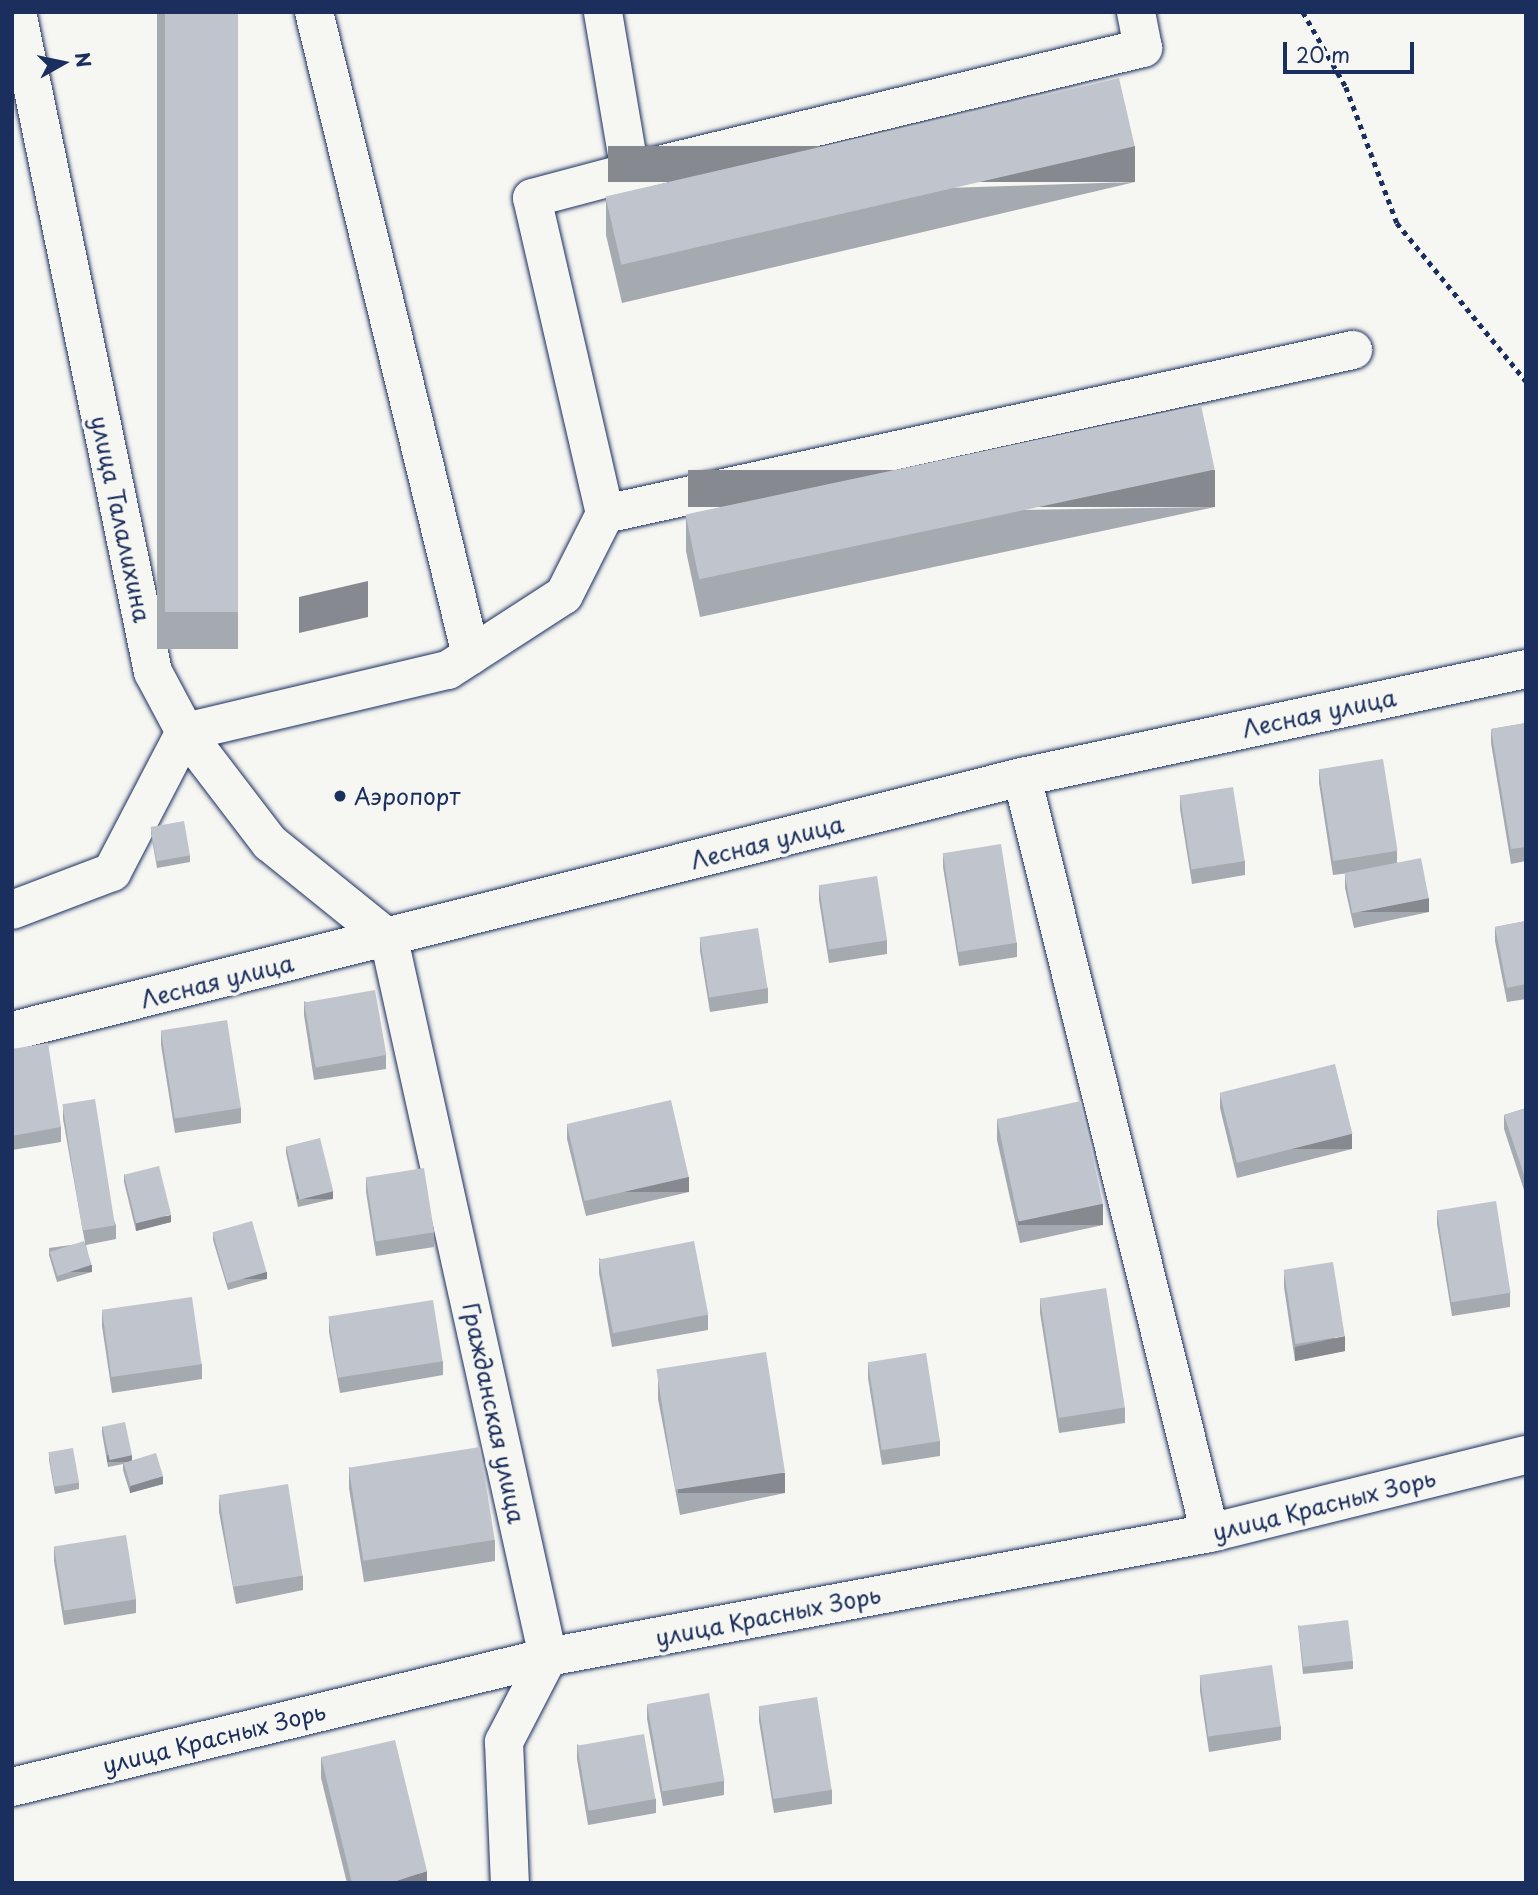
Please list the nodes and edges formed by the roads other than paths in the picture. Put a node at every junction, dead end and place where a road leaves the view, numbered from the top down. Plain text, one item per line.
1 (17, 12) edge
2 (314, 12) edge
3 (603, 12) edge
4 (1136, 12) edge
5 (630, 172) junction
6 (1353, 350) dead end
7 (605, 514) junction
8 (471, 655) junction
9 (1526, 669) edge
10 (185, 732) junction
11 (1022, 777) junction
12 (12, 910) edge
13 (389, 939) junction
14 (12, 1031) edge
15 (1526, 1455) edge
16 (1210, 1533) junction
17 (548, 1657) junction
18 (12, 1787) edge
19 (510, 1883) edge

1 - 10 street, улица Талалихина
2 - 8 street
3 - 5 street
4 - 5 street
5 - 7 street
6 - 7 street
7 - 8 street
8 - 10 street
9 - 11 street, Лесная улица
10 - 12 street
10 - 13 street, улица Талалихина
11 - 13 street, Лесная улица
11 - 16 street
13 - 14 street, Лесная улица
13 - 17 street, Гражданская улица
15 - 16 street, улица Красных Зорь
16 - 17 street, улица Красных Зорь
17 - 18 street, улица Красных Зорь
17 - 19 street

